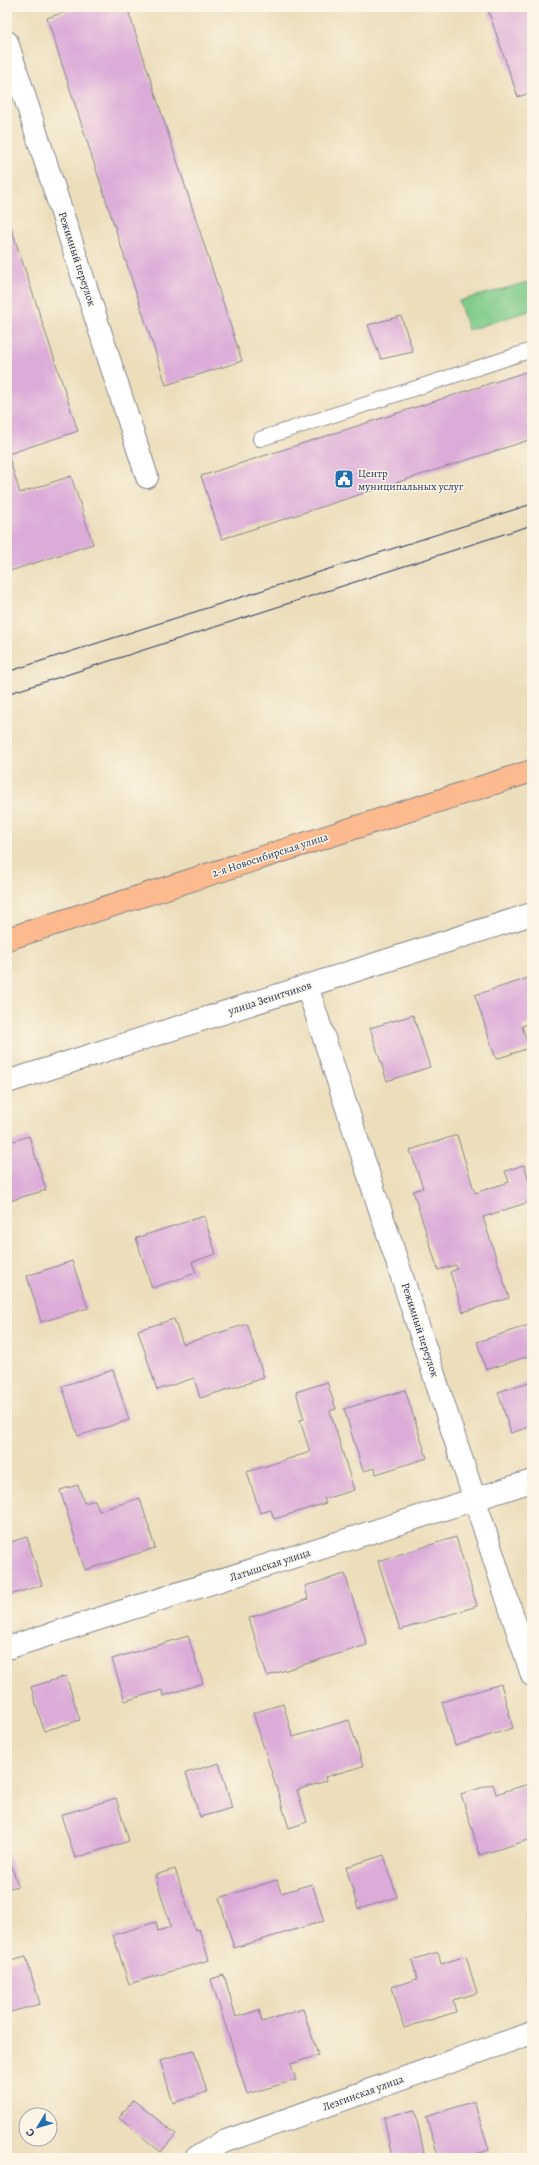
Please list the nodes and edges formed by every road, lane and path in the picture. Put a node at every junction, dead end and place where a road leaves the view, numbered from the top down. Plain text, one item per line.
1 (7, 42) edge
2 (532, 350) edge
3 (260, 439) dead end
4 (148, 477) dead end
5 (532, 771) edge
6 (532, 914) edge
7 (7, 939) edge
8 (307, 986) junction
9 (7, 1082) edge
10 (532, 1481) edge
11 (475, 1500) junction
12 (7, 1648) edge
13 (532, 1675) edge
14 (532, 2033) edge
15 (196, 2158) edge

1 - 4 street, Режимный переулок
2 - 3 lane
5 - 7 main road, 2-я Новосибирская улица
6 - 8 street, улица Зенитчиков
8 - 9 street, улица Зенитчиков
8 - 11 street, Режимный переулок
10 - 11 street, Латышская улица
11 - 12 street, Латышская улица
11 - 13 street, Режимный переулок
14 - 15 street, Лезгинская улица

